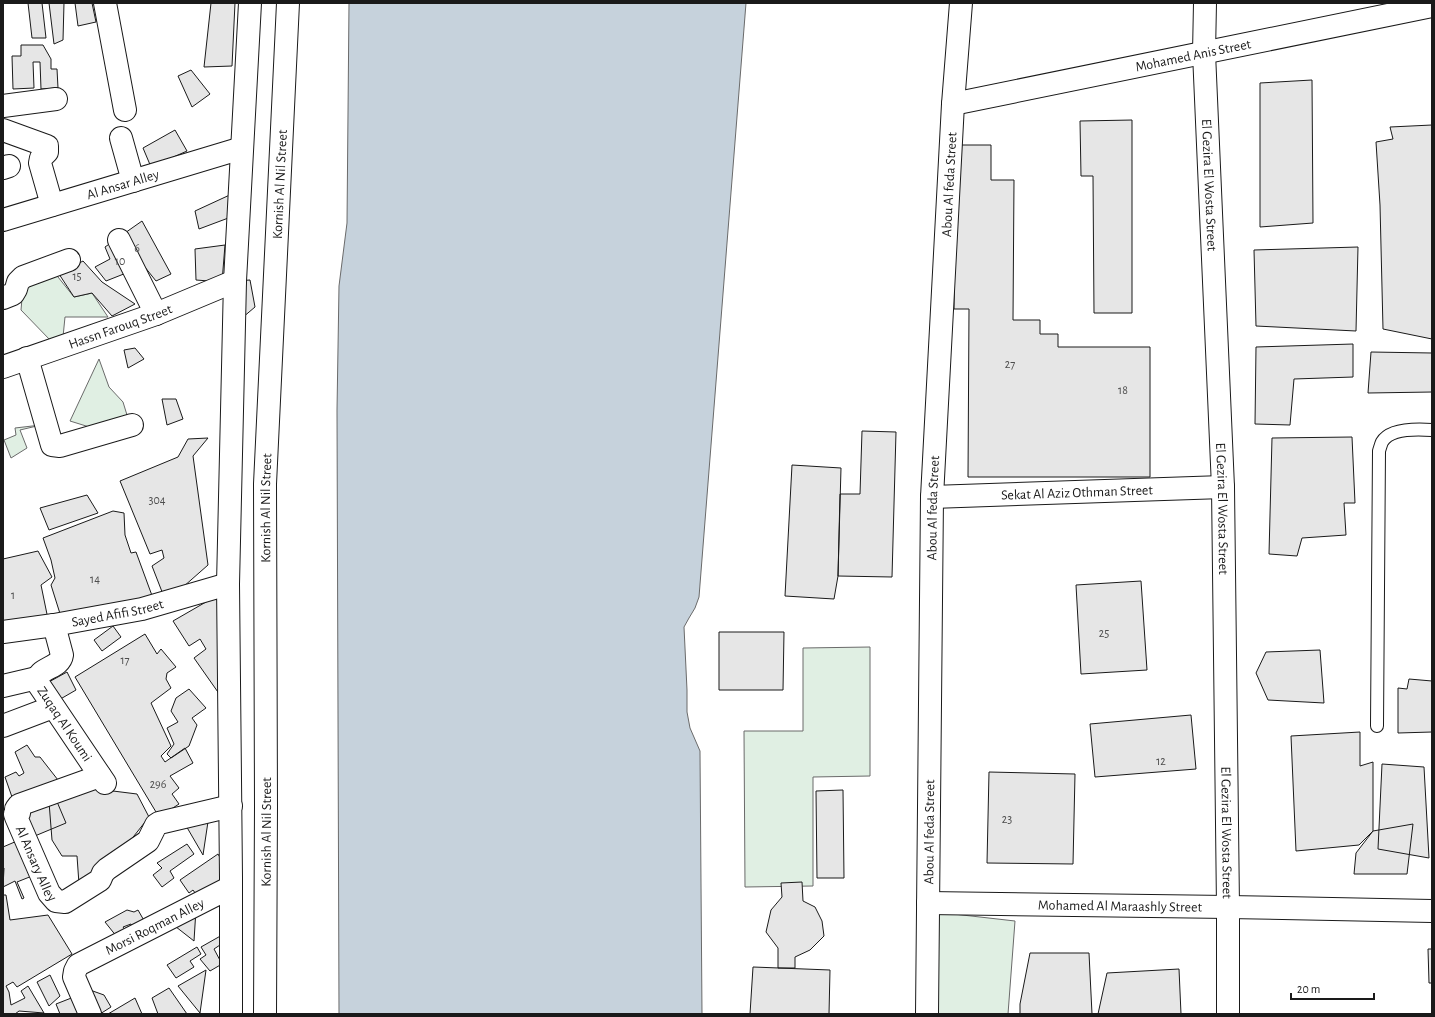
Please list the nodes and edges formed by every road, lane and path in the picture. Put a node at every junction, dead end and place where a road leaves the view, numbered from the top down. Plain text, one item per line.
1 (105, 3) edge
2 (250, 3) edge
3 (288, 3) edge
4 (961, 3) edge
5 (1205, 3) edge
6 (1432, 6) edge
7 (1204, 53) junction
8 (56, 99) dead end
9 (954, 104) junction
10 (3, 106) edge
11 (125, 110) dead end
12 (3, 130) edge
13 (121, 138) dead end
14 (242, 148) junction
15 (133, 181) junction
16 (52, 205) junction
17 (3, 220) edge
18 (119, 240) dead end
19 (69, 260) dead end
20 (235, 281) junction
21 (3, 298) edge
22 (156, 314) junction
23 (27, 358) junction
24 (3, 367) edge
25 (132, 425) dead end
26 (1432, 430) edge
27 (1223, 487) junction
28 (932, 497) junction
29 (228, 584) junction
30 (54, 626) junction
31 (3, 632) edge
32 (37, 678) junction
33 (3, 686) edge
34 (53, 707) junction
35 (3, 726) edge
36 (1377, 726) dead end
37 (103, 780) joint
38 (231, 806) junction
39 (231, 887) junction
40 (928, 903) junction
41 (1228, 907) junction
42 (1432, 911) edge
43 (90, 1014) edge
44 (231, 1014) edge
45 (265, 1014) edge
46 (927, 1014) edge
47 (1228, 1014) edge

1 - 11 street
2 - 14 street
3 - 45 street, Kornish Al Nil Street
4 - 9 street, Abou Al feda Street
5 - 7 street, El Gezira El Wosta Street
6 - 7 street, Mohamed Anis Street
7 - 9 street, Mohamed Anis Street
7 - 27 street, El Gezira El Wosta Street
8 - 10 street
9 - 28 street, Abou Al feda Street
12 - 16 street
13 - 15 street
14 - 15 street, Al Ansar Alley
14 - 20 street
15 - 16 street, Al Ansar Alley
16 - 17 street, Al Ansar Alley
18 - 22 street
19 - 21 street
20 - 22 street, Hassn Farouq Street
20 - 29 street
22 - 23 street, Hassn Farouq Street
23 - 24 street, Hassn Farouq Street
23 - 25 street
26 - 36 lane
27 - 28 street, Sekat Al Aziz Othman Street
27 - 41 street, El Gezira El Wosta Street
28 - 40 street, Abou Al feda Street
29 - 30 street, Sayed Afifi Street
29 - 38 street
30 - 31 street, Sayed Afifi Street
30 - 32 street, Zuqaq Al Koumi
32 - 33 street
32 - 34 street, Zuqaq Al Koumi
34 - 35 street
34 - 37 street, Zuqaq Al Koumi
37 - 38 street, Al Ansary Alley
38 - 39 street
39 - 43 street, Morsi Roqman Alley
39 - 44 street
40 - 41 street, Mohamed Al Maraashly Street
40 - 46 street, Abou Al feda Street
41 - 42 street, Mohamed Al Maraashly Street
41 - 47 street, El Gezira El Wosta Street

